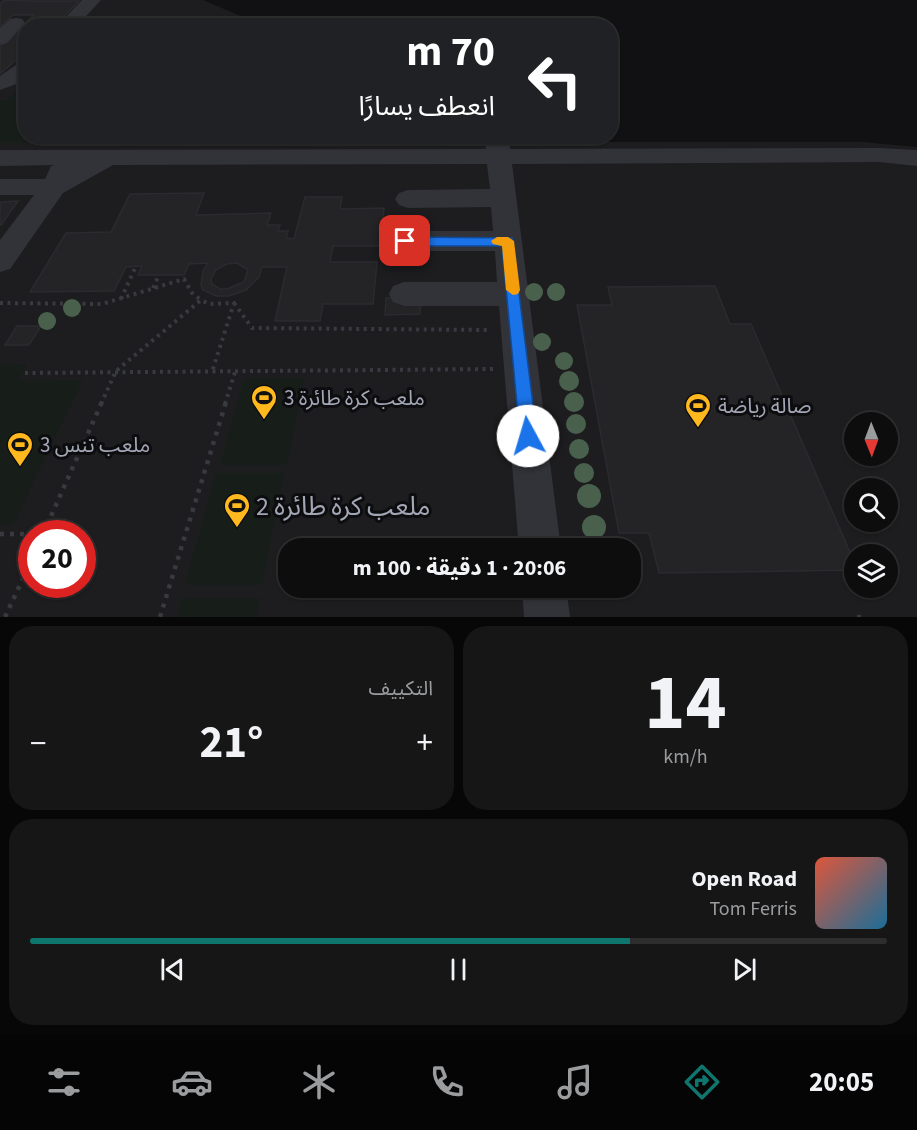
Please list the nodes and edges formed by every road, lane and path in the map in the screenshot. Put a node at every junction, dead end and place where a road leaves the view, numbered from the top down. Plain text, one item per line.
1 (92, 0) edge
2 (74, 18) edge
3 (16, 23) dead end
4 (0, 39) edge
5 (18, 74) edge
6 (0, 84) edge
7 (365, 146) edge
8 (498, 146) edge
9 (222, 147) edge
10 (0, 158) edge
11 (61, 158) junction
12 (118, 158) junction
13 (917, 158) edge
14 (0, 187) edge
15 (54, 187) junction
16 (503, 198) junction
17 (408, 199) dead end
18 (405, 241) dead end
19 (508, 241) junction
20 (0, 261) edge
21 (136, 266) dead end
22 (159, 275) dead end
23 (153, 289) junction
24 (404, 294) dead end
25 (513, 294) junction
26 (120, 299) junction
27 (201, 300) junction
28 (0, 303) edge
29 (234, 303) junction
30 (517, 331) junction
31 (521, 369) junction
32 (116, 371) junction
33 (25, 372) dead end
34 (212, 372) junction
35 (235, 372) junction
36 (49, 520) edge
37 (0, 534) edge
38 (18, 534) edge
39 (539, 538) edge
40 (18, 589) edge
41 (545, 598) edge
42 (5, 617) edge
43 (160, 617) edge
44 (547, 617) edge
45 (857, 617) edge
46 (866, 617) edge

1 - 2 street
3 - 4 street
5 - 6 street
7 - 8 street
7 - 9 street
8 - 13 street
8 - 16 street
9 - 12 street
10 - 11 street
11 - 12 street
11 - 15 street
12 - 15 street
14 - 15 street
15 - 20 street
16 - 17 street
16 - 19 street
18 - 19 street
19 - 25 street
21 - 26 path
22 - 23 path
23 - 26 path
23 - 27 path
24 - 25 street
25 - 30 street
26 - 28 path
27 - 29 path
27 - 32 path
29 - 30 path
29 - 34 path
30 - 31 street
31 - 35 path
31 - 39 street
32 - 33 path
32 - 34 path
32 - 36 path
34 - 35 path
35 - 43 path
37 - 38 path
40 - 42 path
41 - 44 street
45 - 46 path

